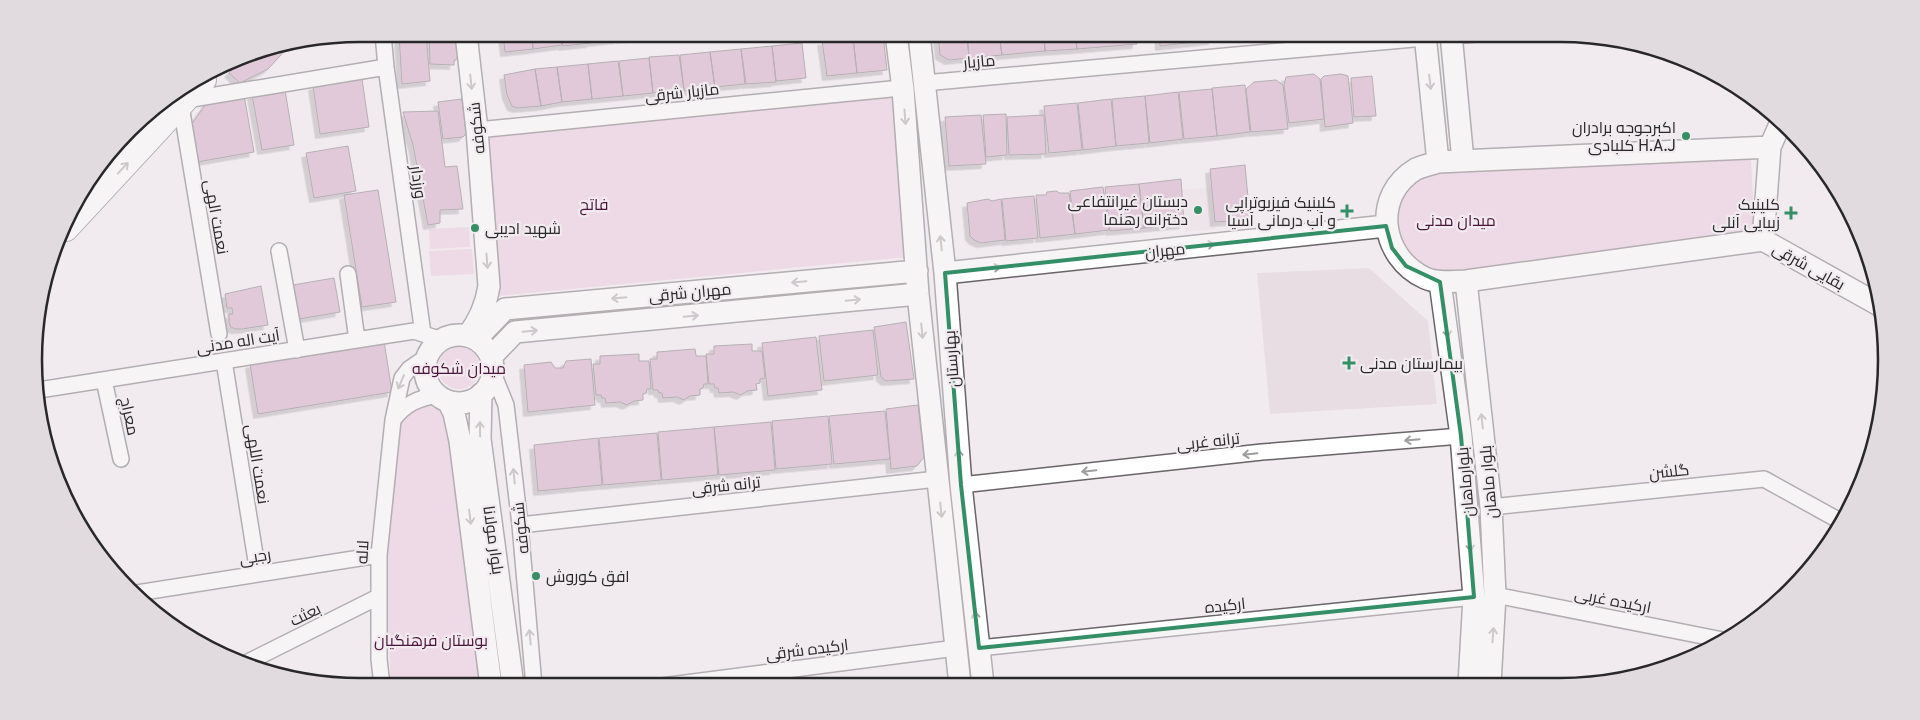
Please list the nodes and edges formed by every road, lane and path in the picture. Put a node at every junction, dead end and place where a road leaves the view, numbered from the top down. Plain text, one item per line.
1 (384, 42) edge
2 (467, 42) edge
3 (897, 42) edge
4 (920, 42) edge
5 (1361, 42) edge
6 (1426, 42) edge
7 (1452, 42) edge
8 (386, 67) junction
9 (924, 83) junction
10 (197, 87) edge
11 (891, 89) dead end
12 (183, 103) junction
13 (1778, 129) edge
14 (477, 130) junction
15 (1770, 147) junction
16 (1463, 161) junction
17 (1438, 162) junction
18 (75, 220) edge
19 (1386, 226) junction
20 (1763, 240) junction
21 (279, 251) dead end
22 (917, 271) junction
23 (944, 273) junction
24 (348, 274) dead end
25 (1466, 281) junction
26 (1440, 282) junction
27 (918, 294) junction
28 (1872, 301) edge
29 (219, 334) dead end
30 (432, 337) junction
31 (472, 337) junction
32 (357, 340) junction
33 (296, 350) junction
34 (428, 356) junction
35 (224, 361) junction
36 (492, 365) junction
37 (104, 380) junction
38 (44, 389) edge
39 (481, 394) junction
40 (443, 398) junction
41 (392, 420) junction
42 (1461, 436) junction
43 (121, 459) dead end
44 (937, 479) junction
45 (961, 485) junction
46 (1491, 507) junction
47 (1835, 518) edge
48 (520, 525) junction
49 (378, 555) junction
50 (258, 573) junction
51 (144, 593) edge
52 (1485, 596) junction
53 (378, 597) junction
54 (1713, 638) edge
55 (956, 648) junction
56 (980, 648) junction
57 (254, 659) edge
58 (381, 678) edge
59 (490, 678) edge
60 (512, 678) edge
61 (533, 678) edge
62 (724, 678) edge
63 (959, 678) edge
64 (983, 678) edge
65 (1470, 678) edge
66 (1490, 678) edge

1 - 8 street, ورزدار
2 -> 14 main road, شکوفه
3 -> 22 main road, بهارستان
4 - 9 main road, بهارستان
5 - 9 street, مازیار
6 -> 17 main road
7 - 16 main road
8 - 12 street
8 - 30 street, ورزدار
23 -> 9 main road, بهارستان
10 - 12 main road
11 - 14 street, مازیار شرقی
18 -> 12 main road
12 - 29 street, نعمت الهی
13 - 15 main road
14 -> 31 main road, شکوفه
15 - 16 main road
15 - 20 main road
16 - 17 main road
17 - 19 main road
23 -> 19 main road, مهران
19 - 26 main road
20 - 25 main road
20 - 28 main road, بقایى شرقی
21 - 33 street
22 - 27 main road, بهارستان
22 -> 31 main road, مهران شرقی
45 -> 23 main road, بهارستان
24 - 32 street
25 - 26 main road
46 -> 25 main road, بلوار ماهان
26 -> 42 main road, بلوارماهان
36 -> 27 main road, مهران شرقی
27 -> 44 main road, بهارستان
30 - 31 main road
30 - 32 street, آیت اله مدنی
30 - 34 main road
31 - 36 main road
32 - 33 street, آیت اله مدنی
33 - 35 street, آیت اله مدنی
34 - 40 main road
34 -> 41 street, لاله
35 - 37 street, آیت اله مدنی
35 - 50 street, نعمت اللهی
36 - 39 main road
48 -> 36 street, شکوفه
37 - 38 street, آیت اله مدنی
37 - 43 street, معراج
39 - 40 main road
60 -> 39 main road, بلوار مولانا
40 - 41 street
40 -> 59 main road, بلوار مولانا
41 - 49 street, لاله
42 -> 45 street, ترانه غربی
42 -> 52 main road, بلوارماهان
44 - 48 street, ترانه شرقی
44 -> 55 main road, بهارستان
56 -> 45 main road, بهارستان
46 - 47 street, گلشن
46 - 52 main road, بلوار ماهان
61 -> 48 street, شکوفه
49 - 50 street, رجبی
49 - 53 street, لاله
50 - 51 street, رجبی
52 - 54 street, ارکیده غربی
52 - 56 street, ارکیده
52 - 65 main road, بلوارماهان
66 -> 52 main road, بلوار ماهان
53 - 57 street, بعثت
53 - 58 street, لاله
55 - 62 street, ارکیده شرقی
55 - 63 main road, بهارستان
56 - 64 main road, بهارستان

